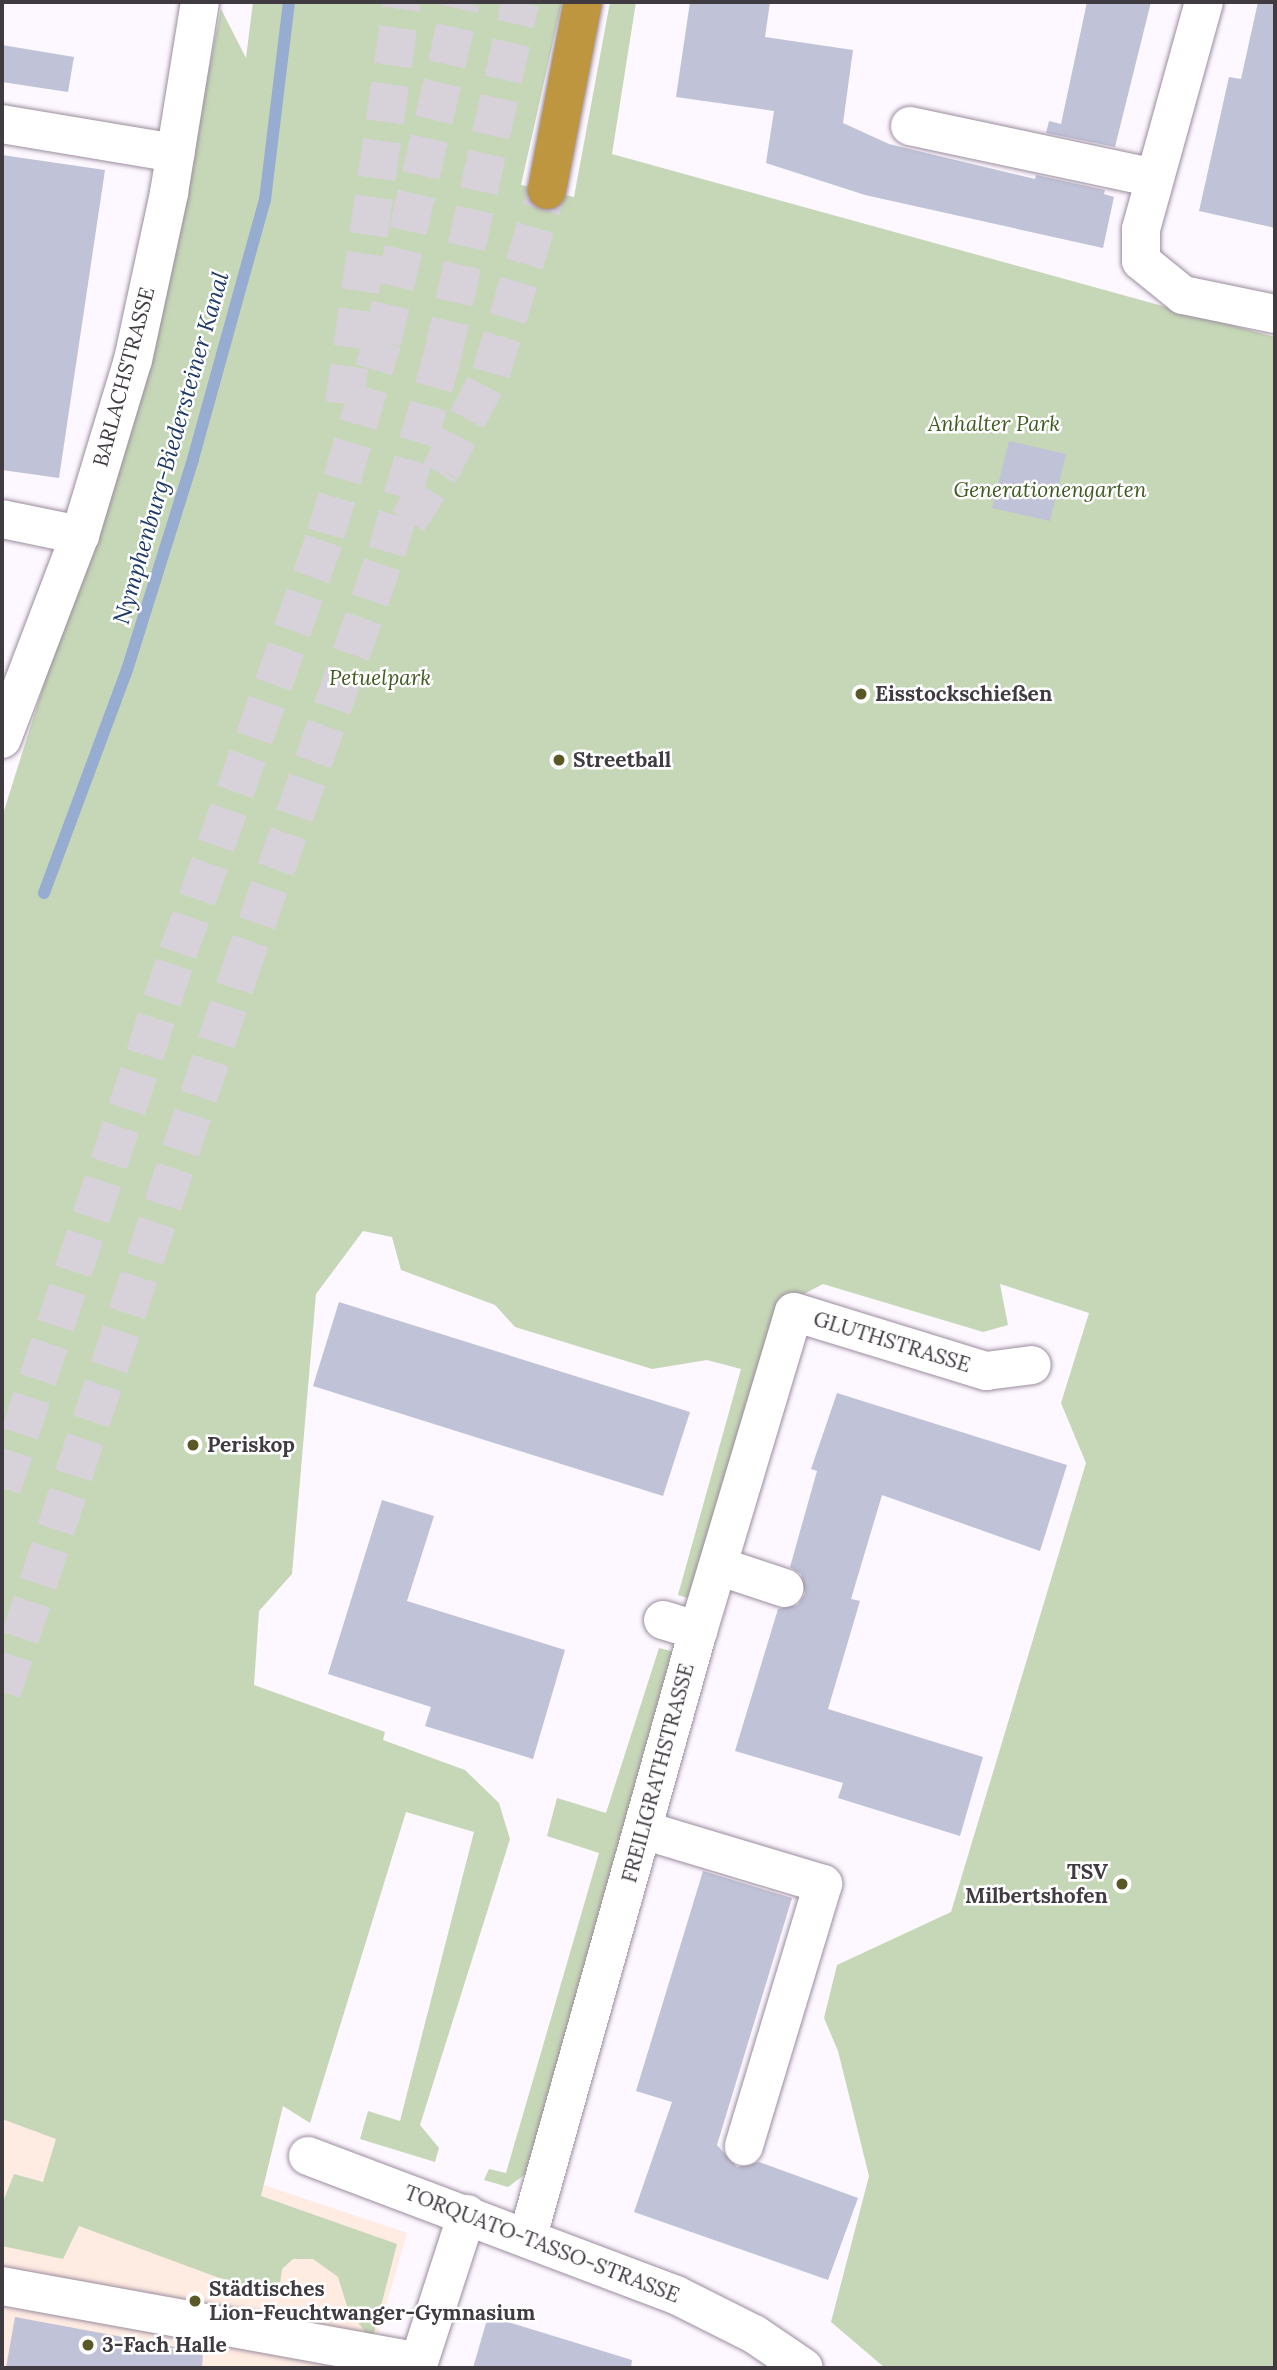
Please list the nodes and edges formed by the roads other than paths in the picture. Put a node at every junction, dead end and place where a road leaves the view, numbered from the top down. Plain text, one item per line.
1 (200, 2) edge
2 (583, 2) edge
3 (1204, 2) edge
4 (2, 124) edge
5 (910, 126) dead end
6 (176, 153) junction
7 (1155, 178) junction
8 (547, 190) tunnel mouth
9 (1275, 314) edge
10 (2, 519) edge
11 (80, 535) junction
12 (2, 740) edge
13 (794, 1312) joint
14 (1032, 1365) dead end
15 (718, 1566) junction
16 (784, 1588) dead end
17 (643, 1830) junction
18 (744, 2146) dead end
19 (308, 2156) dead end
20 (467, 2214) junction
21 (528, 2236) junction
22 (2, 2286) edge
23 (418, 2365) edge
24 (804, 2368) edge

1 - 6 street, BARLACHSTRASSE
2 - 8 highway
3 - 7 street
4 - 6 street
5 - 7 street
6 - 11 street, BARLACHSTRASSE
7 - 9 street
10 - 11 street
11 - 12 street, BARLACHSTRASSE
13 - 14 street, GLUTHSTRASSE
13 - 15 street, FREILIGRATHSTRASSE
15 - 16 street
15 - 17 street, FREILIGRATHSTRASSE
17 - 18 street
17 - 21 street, FREILIGRATHSTRASSE
19 - 20 street, TORQUATO-TASSO-STRASSE
20 - 21 street, TORQUATO-TASSO-STRASSE
20 - 23 street
21 - 24 street, TORQUATO-TASSO-STRASSE
22 - 23 street

